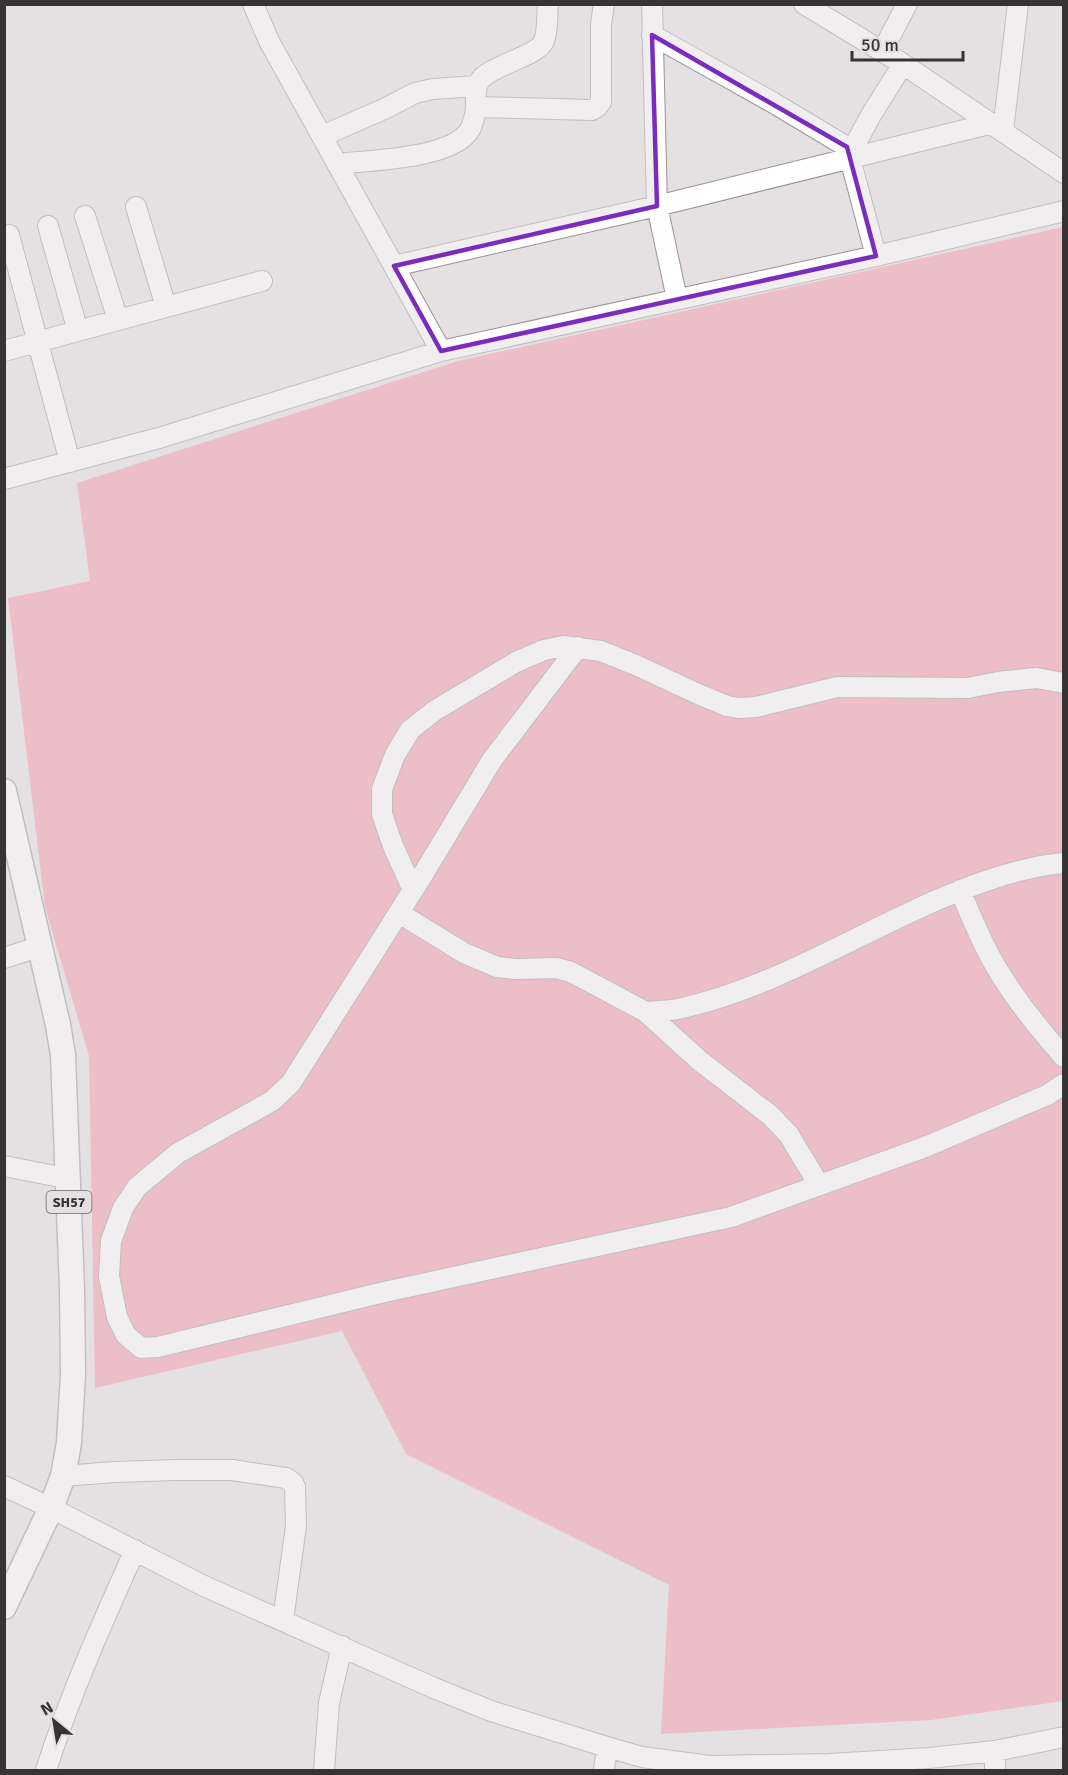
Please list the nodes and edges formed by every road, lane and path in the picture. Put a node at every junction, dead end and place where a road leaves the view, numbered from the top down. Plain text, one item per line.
1 (253, 4) edge
2 (548, 4) edge
3 (604, 4) edge
4 (652, 4) edge
5 (804, 4) edge
6 (907, 4) edge
7 (1018, 4) edge
8 (652, 35) junction
9 (882, 52) junction
10 (903, 64) junction
11 (476, 86) junction
12 (477, 108) junction
13 (998, 127) junction
14 (322, 136) junction
15 (850, 154) junction
16 (337, 164) junction
17 (1064, 173) edge
18 (657, 206) junction
19 (136, 207) dead end
20 (1063, 211) edge
21 (84, 216) dead end
22 (48, 226) dead end
23 (9, 235) dead end
24 (876, 256) junction
25 (394, 266) junction
26 (262, 281) dead end
27 (678, 299) junction
28 (166, 307) junction
29 (118, 320) junction
30 (78, 332) junction
31 (38, 342) junction
32 (4, 351) edge
33 (441, 351) junction
34 (70, 462) junction
35 (4, 479) edge
36 (578, 647) junction
37 (1064, 683) edge
38 (4, 791) edge
39 (4, 846) edge
40 (1064, 863) edge
41 (413, 890) junction
42 (960, 890) junction
43 (399, 914) junction
44 (29, 950) junction
45 (4, 958) edge
46 (646, 1012) junction
47 (1064, 1057) edge
48 (1064, 1084) edge
49 (4, 1166) edge
50 (55, 1176) junction
51 (819, 1185) junction
52 (63, 1476) junction
53 (4, 1486) edge
54 (44, 1505) junction
55 (135, 1550) junction
56 (4, 1571) edge
57 (4, 1607) edge
58 (283, 1620) junction
59 (342, 1646) junction
60 (1061, 1740) edge
61 (607, 1747) junction
62 (995, 1761) edge
63 (678, 1766) edge
64 (830, 1767) edge
65 (749, 1768) edge
66 (46, 1770) edge
67 (324, 1770) edge
68 (604, 1770) edge

1 - 14 street
2 - 11 street
3 - 12 street
4 - 8 street
5 - 9 street
6 - 9 street
7 - 13 street
8 - 15 street
8 - 18 street
9 - 10 street
10 - 13 street
10 - 15 street
11 - 12 street
11 - 14 street
12 - 16 street
13 - 15 street
13 - 17 street
14 - 16 street
15 - 18 street
15 - 24 street
16 - 25 street
18 - 25 street
18 - 27 street
19 - 28 street
20 - 24 street
21 - 29 street
22 - 30 street
23 - 31 street
24 - 27 street
25 - 33 street
26 - 28 street
27 - 33 street
28 - 29 street
29 - 30 street
30 - 31 street
31 - 32 street
31 - 34 street
33 - 34 street
34 - 35 street
36 - 37 street
36 - 41 street
36 - 41 street
38 - 52 main road, SH57
39 - 44 main road, SH57
40 - 42 street
41 - 43 street
42 - 46 street
42 - 47 street
43 - 46 street
43 - 51 street
44 - 45 street
44 - 50 main road, SH57
46 - 51 street
48 - 51 street
49 - 50 street
50 - 54 main road, SH57
52 - 54 main road, SH57
52 - 58 street
53 - 54 street
54 - 55 street
54 - 56 main road, SH57
54 - 57 main road, SH57
55 - 58 street
55 - 66 street
58 - 59 street
59 - 61 street
59 - 67 street
60 - 62 street
61 - 63 street
61 - 68 street
62 - 64 street
63 - 65 street
64 - 65 street

